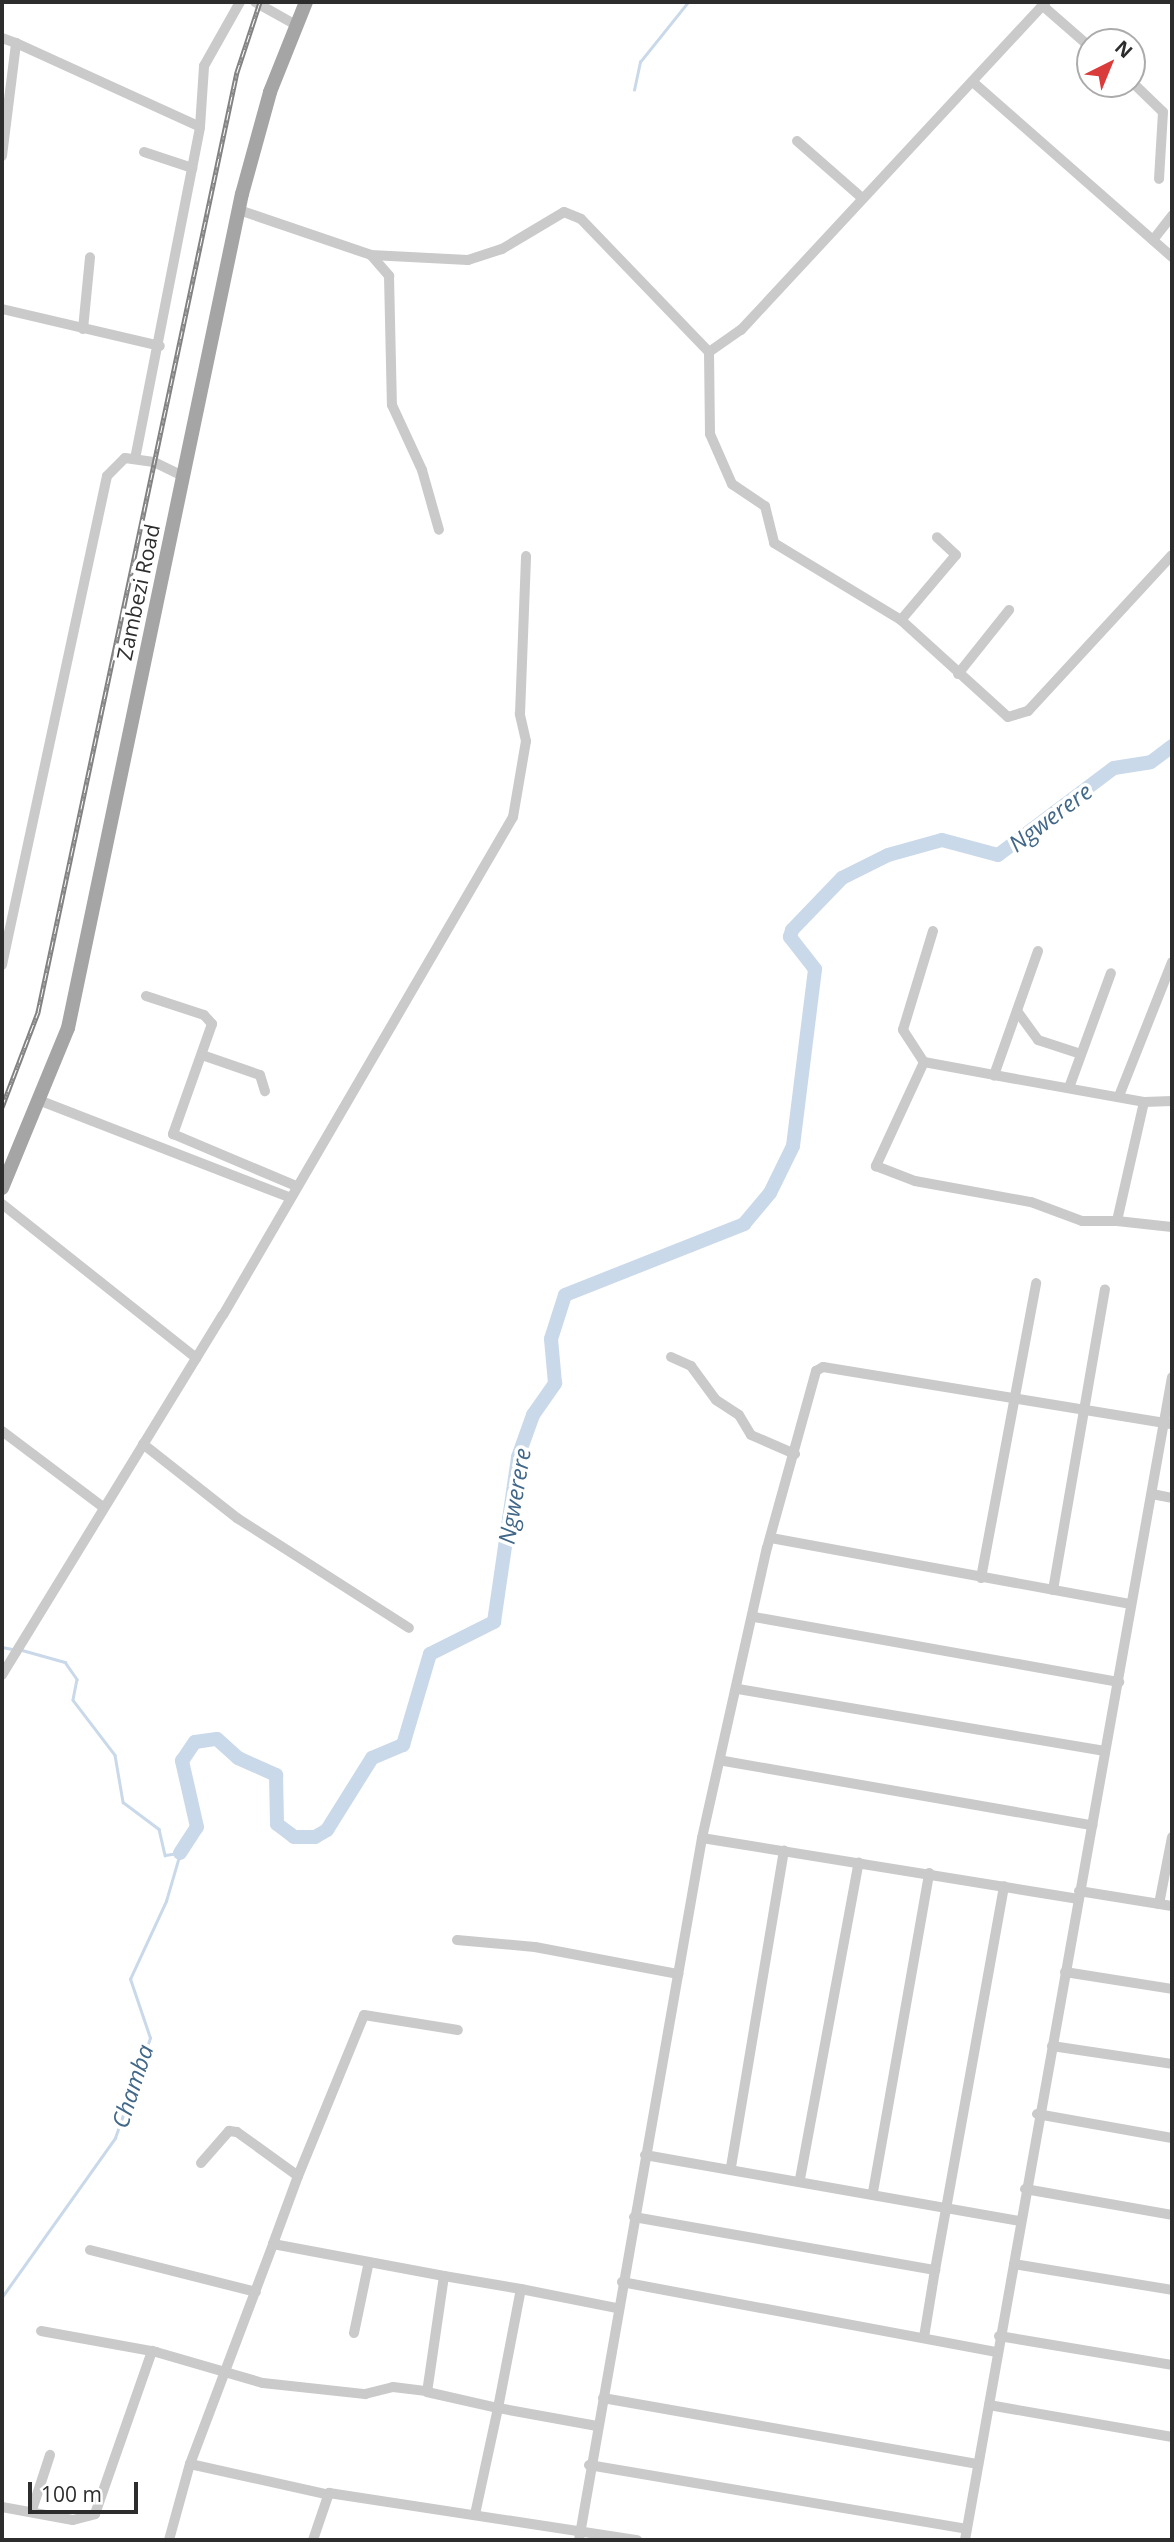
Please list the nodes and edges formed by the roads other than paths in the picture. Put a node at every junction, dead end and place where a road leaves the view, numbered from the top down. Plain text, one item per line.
1 (240, 2) edge
2 (255, 2) edge
3 (306, 2) edge
4 (1044, 4) edge
5 (296, 25) junction
6 (1076, 34) edge
7 (2, 38) edge
8 (16, 43) junction
9 (974, 83) junction
10 (1146, 96) edge
11 (200, 127) junction
12 (797, 141) dead end
13 (144, 152) dead end
14 (2, 156) edge
15 (192, 168) junction
16 (1159, 179) dead end
17 (860, 197) junction
18 (239, 210) junction
19 (1172, 216) edge
20 (1153, 240) junction
21 (371, 255) junction
22 (90, 257) dead end
23 (1172, 257) edge
24 (2, 309) edge
25 (83, 329) junction
26 (160, 346) junction
27 (709, 352) junction
28 (135, 459) junction
29 (183, 476) junction
30 (439, 530) dead end
31 (937, 537) dead end
32 (1172, 555) edge
33 (526, 556) dead end
34 (1009, 610) dead end
35 (901, 620) junction
36 (958, 674) junction
37 (933, 931) dead end
38 (1038, 951) dead end
39 (1172, 962) edge
40 (2, 965) edge
41 (1111, 973) dead end
42 (146, 996) dead end
43 (1017, 1011) junction
44 (1081, 1054) junction
45 (205, 1056) junction
46 (924, 1062) junction
47 (993, 1075) junction
48 (1070, 1086) junction
49 (265, 1091) dead end
50 (1119, 1096) junction
51 (41, 1101) junction
52 (1172, 1101) edge
53 (1144, 1102) junction
54 (296, 1186) junction
55 (2, 1188) edge
56 (289, 1197) junction
57 (2, 1204) edge
58 (1117, 1221) junction
59 (1172, 1227) edge
60 (1036, 1283) dead end
61 (1105, 1289) dead end
62 (671, 1357) dead end
63 (196, 1358) junction
64 (1172, 1377) edge
65 (1014, 1397) junction
66 (1083, 1410) junction
67 (1168, 1423) edge
68 (2, 1431) edge
69 (142, 1444) junction
70 (794, 1454) junction
71 (1152, 1494) junction
72 (1172, 1498) edge
73 (103, 1507) junction
74 (771, 1538) junction
75 (981, 1578) junction
76 (1053, 1590) junction
77 (1131, 1604) junction
78 (754, 1617) junction
79 (409, 1628) dead end
80 (2, 1675) edge
81 (1119, 1682) junction
82 (738, 1689) junction
83 (1105, 1751) junction
84 (724, 1761) junction
85 (1092, 1825) junction
86 (1172, 1837) edge
87 (702, 1838) junction
88 (784, 1850) junction
89 (859, 1862) junction
90 (929, 1872) junction
91 (1004, 1886) junction
92 (1078, 1895) junction
93 (1159, 1904) junction
94 (1172, 1906) edge
95 (457, 1940) dead end
96 (1065, 1972) junction
97 (678, 1974) junction
98 (1172, 1989) edge
99 (458, 2030) dead end
100 (1052, 2046) junction
101 (1172, 2064) edge
102 (1037, 2114) junction
103 (1172, 2138) edge
104 (645, 2155) junction
105 (201, 2163) dead end
106 (731, 2167) junction
107 (298, 2176) junction
108 (800, 2179) junction
109 (1025, 2189) junction
110 (873, 2192) junction
111 (944, 2205) junction
112 (1172, 2215) edge
113 (634, 2217) junction
114 (1020, 2221) junction
115 (273, 2244) junction
116 (90, 2250) dead end
117 (1014, 2264) junction
118 (368, 2266) junction
119 (935, 2270) junction
120 (444, 2276) junction
121 (622, 2282) junction
122 (521, 2289) junction
123 (1172, 2290) edge
124 (256, 2292) junction
125 (617, 2308) junction
126 (41, 2331) dead end
127 (354, 2333) dead end
128 (999, 2336) junction
129 (924, 2337) junction
130 (152, 2351) junction
131 (996, 2352) junction
132 (1172, 2365) edge
133 (225, 2372) junction
134 (427, 2391) junction
135 (603, 2398) junction
136 (989, 2405) junction
137 (498, 2407) junction
138 (597, 2426) junction
139 (1172, 2437) edge
140 (50, 2455) dead end
141 (190, 2464) junction
142 (589, 2465) junction
143 (978, 2465) junction
144 (326, 2494) junction
145 (2, 2507) edge
146 (32, 2510) junction
147 (475, 2514) junction
148 (579, 2535) edge
149 (966, 2535) edge
150 (169, 2540) edge
151 (313, 2540) edge
152 (637, 2540) edge

1 - 11 street
2 - 5 street
3 - 5 main road, Zambezi Road
4 - 6 street
4 - 9 street
5 - 18 main road, Zambezi Road
7 - 8 street
8 - 11 street
8 - 14 street
9 - 17 street
9 - 20 street
10 - 16 street
11 - 15 street
12 - 17 street
13 - 15 street
15 - 26 street
17 - 27 street
18 - 21 street
18 - 29 main road, Zambezi Road
19 - 20 street
20 - 23 street
21 - 27 street
21 - 30 street
22 - 25 street
24 - 25 street
25 - 26 street
26 - 28 street
27 - 35 street
28 - 29 street
28 - 40 street
29 - 51 main road, Zambezi Road
31 - 35 street
32 - 36 street
33 - 54 street
34 - 36 street
35 - 36 street
37 - 46 street
38 - 43 street
39 - 50 street
41 - 44 street
42 - 45 street
43 - 44 street
43 - 47 street
44 - 48 street
45 - 49 street
45 - 54 street
46 - 47 street
46 - 58 street
47 - 48 street
48 - 50 street
50 - 53 street
51 - 55 main road, Zambezi Road
51 - 56 street
52 - 53 street
53 - 58 street
54 - 56 street
56 - 63 street
57 - 63 street
58 - 59 street
60 - 65 street
61 - 66 street
62 - 70 street
63 - 69 street
64 - 67 street
65 - 66 street
65 - 70 street
65 - 75 street
66 - 67 street
66 - 76 street
67 - 71 street
68 - 73 street
69 - 73 street
69 - 79 street
70 - 74 street
71 - 72 street
71 - 77 street
73 - 80 street
74 - 75 street
74 - 78 street
75 - 76 street
76 - 77 street
77 - 81 street
78 - 81 street
78 - 82 street
81 - 83 street
82 - 83 street
82 - 84 street
83 - 85 street
84 - 85 street
84 - 87 street
85 - 92 street
86 - 93 street
87 - 88 street
87 - 97 street
88 - 89 street
88 - 106 street
89 - 90 street
89 - 108 street
90 - 91 street
90 - 110 street
91 - 92 street
91 - 111 street
92 - 93 street
92 - 96 street
93 - 94 street
95 - 97 street
96 - 98 street
96 - 100 street
97 - 104 street
99 - 107 street
100 - 101 street
100 - 102 street
102 - 103 street
102 - 109 street
104 - 106 street
104 - 113 street
105 - 107 street
106 - 108 street
107 - 115 street
108 - 110 street
109 - 112 street
109 - 114 street
110 - 111 street
111 - 114 street
111 - 119 street
113 - 119 street
113 - 121 street
114 - 117 street
115 - 118 street
115 - 124 street
116 - 124 street
117 - 123 street
117 - 128 street
118 - 120 street
118 - 127 street
119 - 129 street
120 - 122 street
120 - 134 street
121 - 125 street
121 - 129 street
122 - 125 street
122 - 137 street
124 - 133 street
125 - 135 street
126 - 130 street
128 - 131 street
128 - 132 street
129 - 131 street
130 - 133 street
130 - 146 street
131 - 136 street
133 - 134 street
133 - 141 street
134 - 137 street
135 - 138 street
135 - 143 street
136 - 139 street
136 - 143 street
137 - 138 street
137 - 147 street
138 - 142 street
140 - 146 street
141 - 144 street
141 - 150 street
142 - 148 street
142 - 149 street
143 - 149 street
144 - 147 street
144 - 151 street
145 - 146 street
147 - 148 street
148 - 152 street

